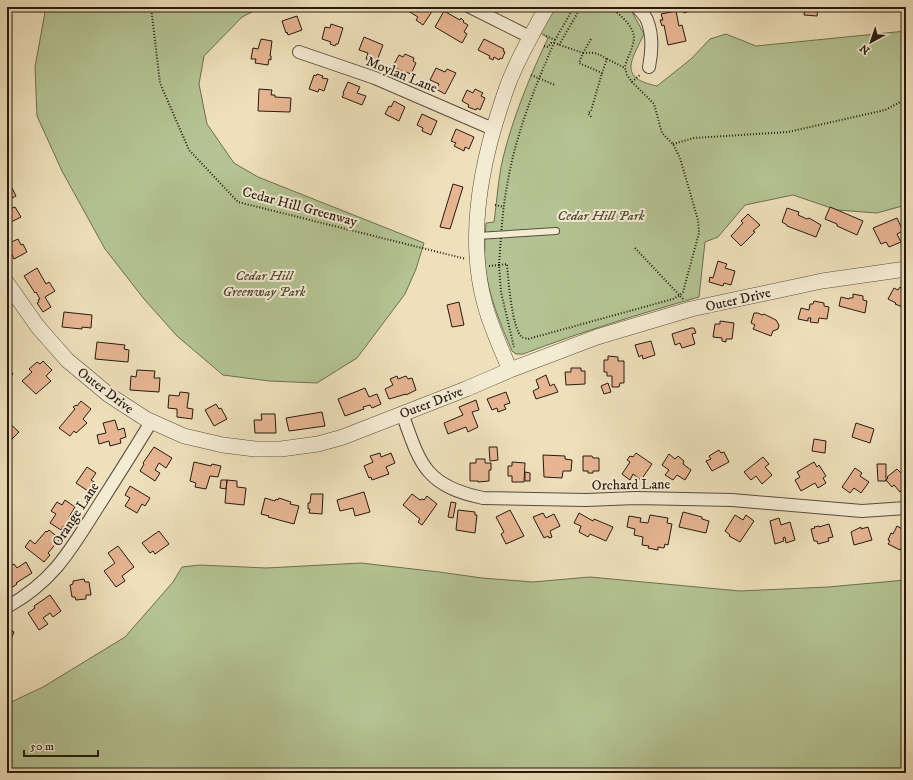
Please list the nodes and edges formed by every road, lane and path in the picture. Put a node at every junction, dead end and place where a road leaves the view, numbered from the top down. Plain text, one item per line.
1 (151, 7) edge
2 (470, 7) edge
3 (547, 7) edge
4 (574, 7) edge
5 (580, 7) edge
6 (610, 7) edge
7 (637, 7) edge
8 (532, 33) junction
9 (590, 39) dead end
10 (555, 42) junction
11 (559, 45) junction
12 (544, 46) dead end
13 (298, 52) dead end
14 (583, 53) junction
15 (607, 59) junction
16 (649, 67) dead end
17 (625, 68) junction
18 (602, 73) junction
19 (531, 75) dead end
20 (539, 78) junction
21 (555, 85) dead end
22 (906, 99) edge
23 (591, 117) dead end
24 (493, 129) junction
25 (673, 144) junction
26 (495, 206) dead end
27 (504, 207) junction
28 (556, 231) dead end
29 (501, 235) junction
30 (477, 236) junction
31 (634, 248) dead end
32 (477, 264) junction
33 (499, 265) junction
34 (906, 269) edge
35 (7, 283) edge
36 (680, 296) junction
37 (688, 310) junction
38 (515, 348) dead end
39 (510, 370) junction
40 (402, 413) junction
41 (151, 422) junction
42 (906, 508) edge
43 (7, 607) edge

1 - 32 path, Cedar Hill Greenway
2 - 8 street
3 - 8 street
4 - 10 path
5 - 11 path
6 - 17 path
7 - 16 street
8 - 10 path
8 - 24 street
9 - 14 path
10 - 11 path
10 - 12 path
10 - 20 path
11 - 14 path
13 - 24 street, Moylan Lane
14 - 15 path
14 - 18 path
15 - 17 path
15 - 18 path
17 - 25 path
18 - 23 path
19 - 20 path
20 - 21 path
20 - 27 path
22 - 25 path
24 - 30 street
25 - 36 path
26 - 27 path
27 - 29 path
28 - 29 lane
29 - 30 lane
29 - 33 path
30 - 32 street
31 - 36 path
32 - 33 path, Cedar Hill Greenway
32 - 39 street
33 - 36 path
33 - 38 path
34 - 37 street, Outer Drive
35 - 41 street, Outer Drive
36 - 37 path
37 - 39 street, Outer Drive
39 - 40 street, Outer Drive
40 - 41 street, Outer Drive
40 - 42 street, Orchard Lane
41 - 43 street, Orange Lane

